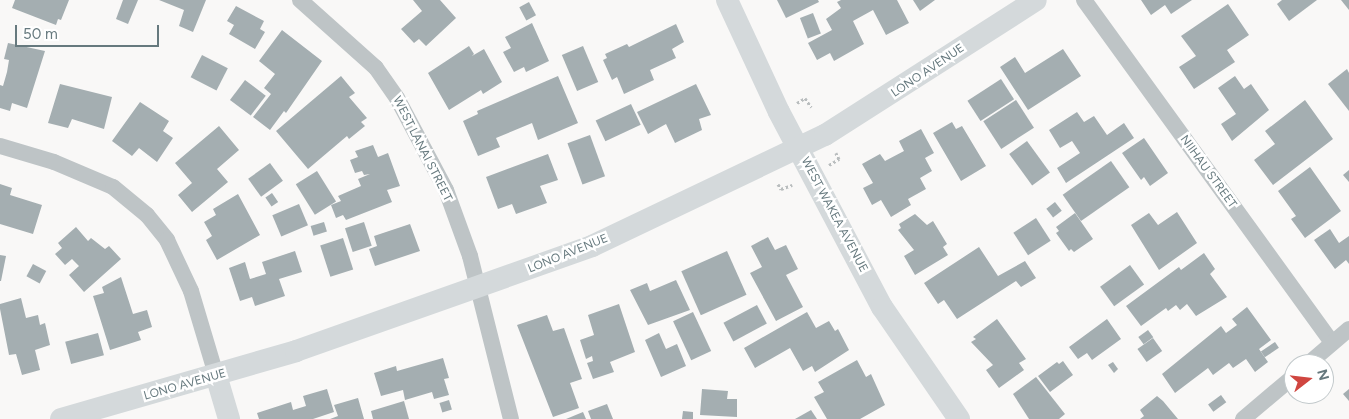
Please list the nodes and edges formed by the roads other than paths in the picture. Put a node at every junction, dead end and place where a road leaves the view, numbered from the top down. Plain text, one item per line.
1 (300, 0) edge
2 (727, 0) edge
3 (1036, 0) edge
4 (1084, 0) edge
5 (0, 146) edge
6 (798, 148) junction
7 (476, 288) junction
8 (1349, 329) edge
9 (1332, 344) junction
10 (1320, 354) edge
11 (216, 375) junction
12 (1284, 384) edge
13 (61, 419) edge
14 (229, 419) edge
15 (511, 419) edge
16 (959, 419) edge
17 (1243, 419) edge

1 - 7 street, WEST LANAI STREET
2 - 6 street, WEST WAKEA AVENUE
3 - 6 street, LONO AVENUE
4 - 9 street, NIIHAU STREET
5 - 11 street
6 - 7 street, LONO AVENUE
6 - 16 street, WEST WAKEA AVENUE
7 - 11 street, LONO AVENUE
7 - 15 street, WEST LANAI STREET
8 - 9 street
9 - 10 street
11 - 13 street, LONO AVENUE
11 - 14 street
12 - 17 street

